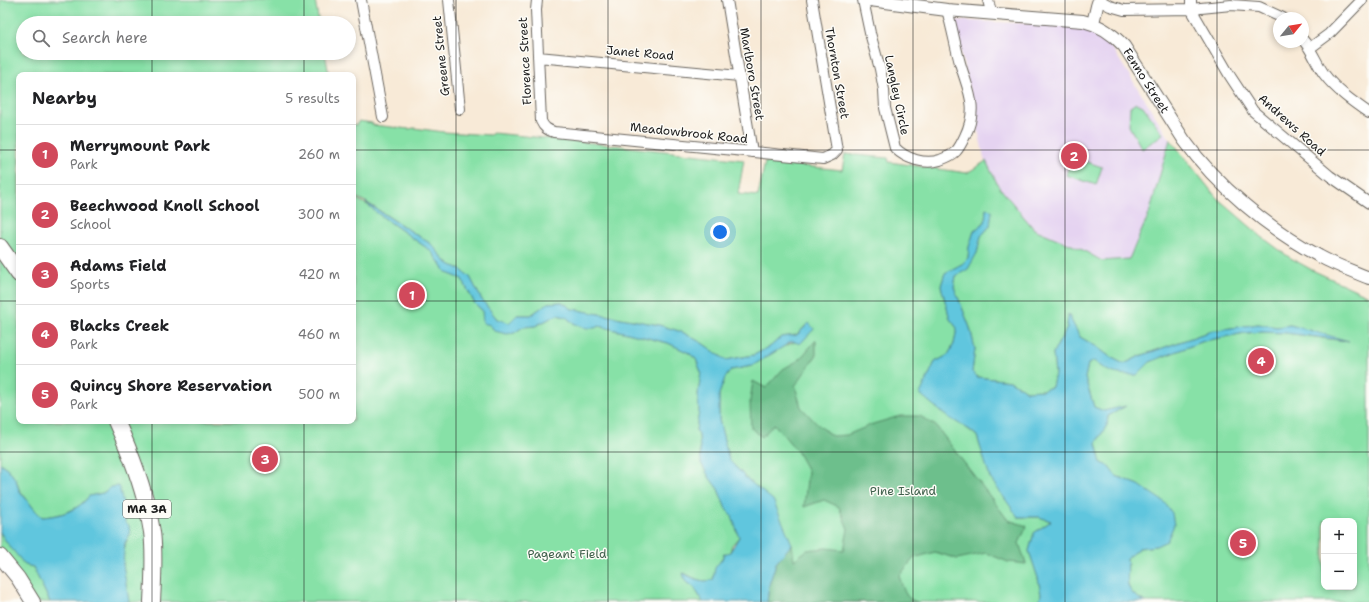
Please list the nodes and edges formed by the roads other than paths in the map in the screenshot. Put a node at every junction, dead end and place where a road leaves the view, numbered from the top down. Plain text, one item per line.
1 (361, 0) edge
2 (449, 0) edge
3 (537, 0) edge
4 (727, 0) edge
5 (812, 0) edge
6 (863, 0) edge
7 (870, 0) edge
8 (988, 0) edge
9 (1099, 0) edge
10 (1362, 0) edge
11 (896, 2) edge
12 (1191, 4) edge
13 (947, 10) junction
14 (991, 12) junction
15 (1273, 14) edge
16 (1093, 23) junction
17 (1310, 48) joint
18 (538, 57) junction
19 (739, 76) junction
20 (460, 109) dead end
21 (1369, 113) edge
22 (383, 117) dead end
23 (541, 121) joint
24 (837, 150) joint
25 (752, 152) junction
26 (1369, 203) edge
27 (0, 247) edge
28 (16, 270) edge
29 (1369, 278) edge
30 (117, 424) edge
31 (0, 556) edge
32 (33, 602) edge
33 (152, 602) edge

1 - 22 street
2 - 20 street, Greene Street
3 - 18 street, Florence Street
4 - 19 street, Marlboro Street
5 - 24 street, Thornton Street
6 - 13 street, Langley Circle
7 - 11 street, Fenno Street
8 - 14 street
9 - 12 street
9 - 16 street
10 - 17 street
11 - 13 street, Fenno Street
12 - 15 street
12 - 26 street, Andrews Road
13 - 14 street, Fenno Street
14 - 16 street, Fenno Street
16 - 29 street, Fenno Street
17 - 21 street
18 - 19 street, Janet Road
18 - 23 street, Florence Street
19 - 25 street, Marlboro Street
23 - 25 street, Meadowbrook Road
24 - 25 street, Meadowbrook Road
27 - 28 main road
30 - 33 main road, MA 3A
31 - 32 main road

